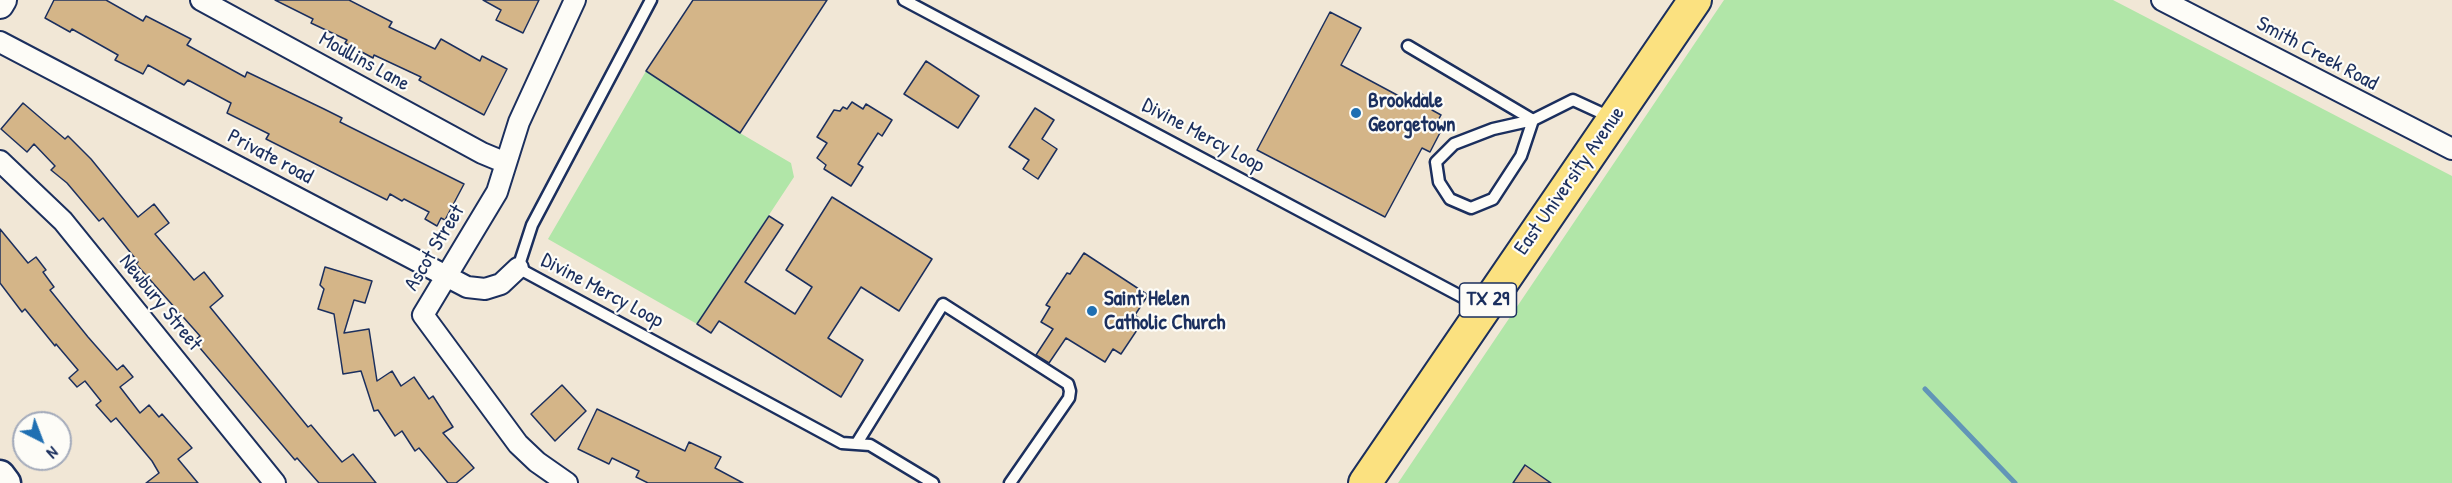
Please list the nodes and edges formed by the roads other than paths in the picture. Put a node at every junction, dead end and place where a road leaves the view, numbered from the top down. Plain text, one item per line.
1 (3, 0) edge
2 (201, 0) edge
3 (575, 0) edge
4 (651, 0) edge
5 (904, 0) edge
6 (2162, 0) edge
7 (1691, 1) edge
8 (0, 5) edge
9 (0, 42) edge
10 (1408, 46) dead end
11 (1613, 118) junction
12 (1533, 120) junction
13 (2452, 149) edge
14 (0, 161) edge
15 (506, 162) junction
16 (518, 268) junction
17 (446, 277) junction
18 (1483, 307) junction
19 (857, 443) junction
20 (0, 475) edge
21 (6, 483) edge
22 (275, 483) edge
23 (567, 483) edge
24 (933, 483) edge
25 (1010, 483) edge
26 (1365, 483) edge

1 - 8 street
2 - 15 street, Moullins Lane
3 - 15 street, Ascot Street
4 - 16 lane, Divine Mercy Loop
5 - 18 lane, Divine Mercy Loop
6 - 13 street, Smith Creek Road
7 - 11 main road, East University Avenue / TX 29
9 - 17 street, Private road
10 - 12 lane
11 - 12 lane
11 - 18 main road, East University Avenue / TX 29
12 - 12 lane
14 - 22 street, Newbury Street
15 - 17 street, Ascot Street
16 - 17 street, Private road
16 - 19 lane, Divine Mercy Loop
17 - 23 street, Ascot Street
18 - 26 main road, East University Avenue / TX 29
19 - 24 lane, Divine Mercy Loop
19 - 25 lane
20 - 21 main road

